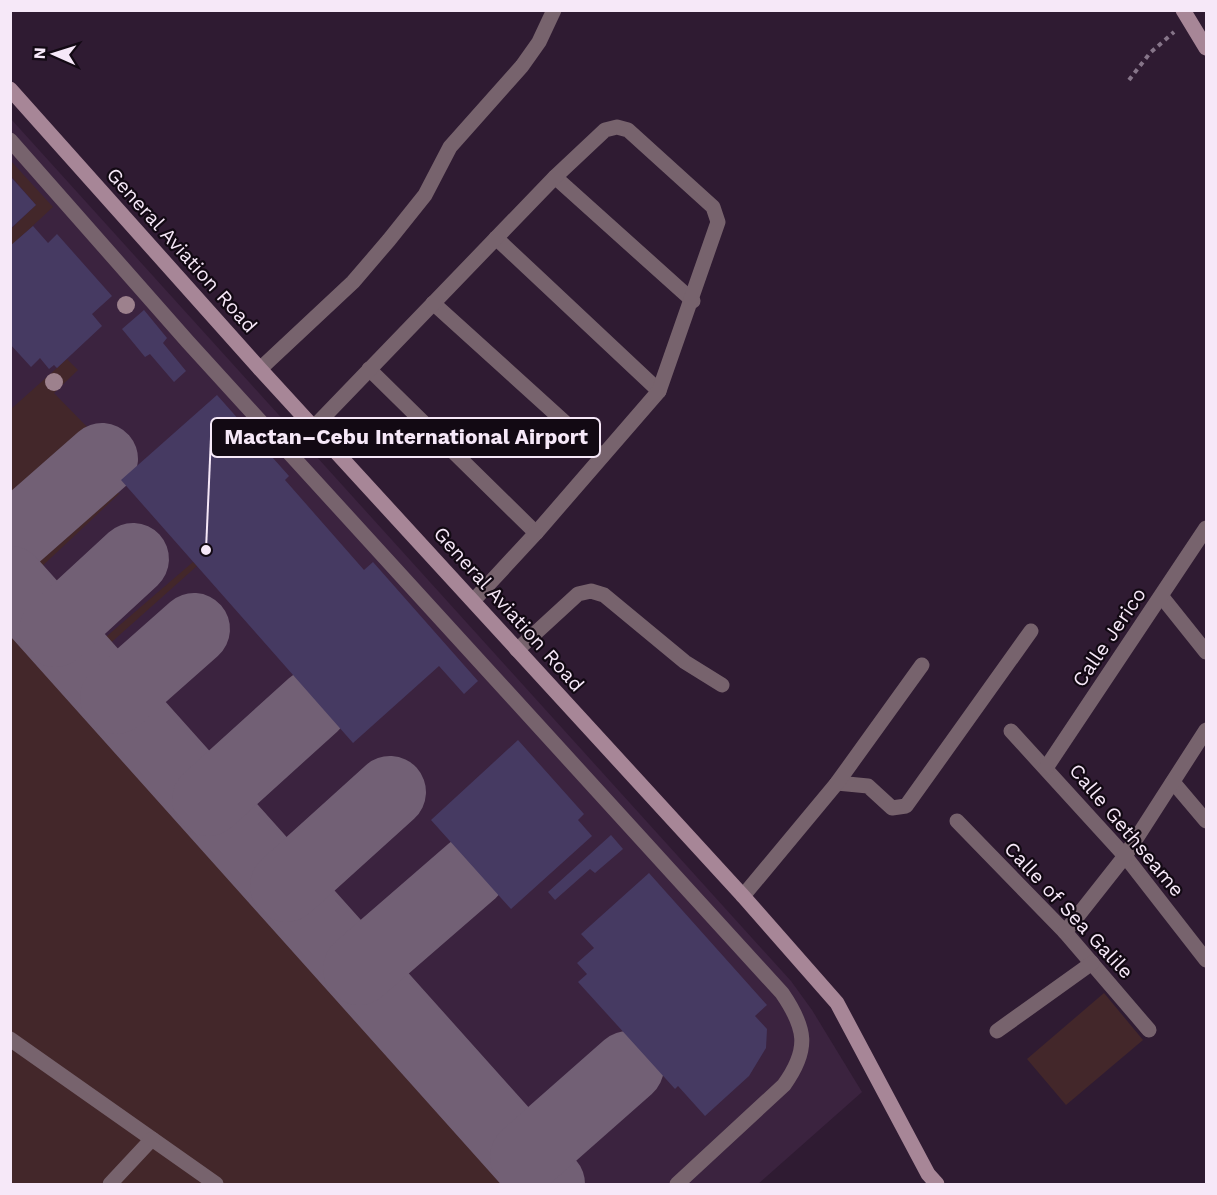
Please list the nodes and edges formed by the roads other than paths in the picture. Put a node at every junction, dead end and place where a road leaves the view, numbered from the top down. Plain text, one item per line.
1 (554, 10) edge
2 (1186, 16) edge
3 (1206, 48) edge
4 (10, 89) edge
5 (10, 140) edge
6 (555, 177) junction
7 (496, 238) junction
8 (693, 301) junction
9 (433, 303) junction
10 (260, 369) junction
11 (369, 369) junction
12 (659, 391) junction
13 (314, 427) junction
14 (602, 456) junction
15 (1206, 528) edge
16 (536, 533) junction
17 (1162, 597) junction
18 (474, 600) junction
19 (1031, 631) dead end
20 (517, 650) junction
21 (1206, 652) edge
22 (922, 665) dead end
23 (722, 685) dead end
24 (1206, 730) edge
25 (1011, 731) dead end
26 (1046, 768) junction
27 (1173, 782) junction
28 (837, 783) junction
29 (957, 821) dead end
30 (1206, 821) edge
31 (1125, 856) junction
32 (743, 896) junction
33 (1065, 932) junction
34 (1206, 960) edge
35 (1092, 963) junction
36 (1149, 1030) dead end
37 (997, 1031) dead end
38 (10, 1039) edge
39 (152, 1139) junction
40 (110, 1185) edge
41 (216, 1185) edge
42 (677, 1185) edge
43 (937, 1185) edge

1 - 10 street
2 - 3 main road
4 - 10 main road, General Aviation Road
5 - 42 street
6 - 7 street
6 - 8 street
6 - 8 street
7 - 9 street
7 - 12 street
8 - 12 street
9 - 11 street
9 - 14 street
10 - 13 main road, General Aviation Road
11 - 13 street
11 - 16 street
12 - 14 street
13 - 18 main road, General Aviation Road
14 - 16 street
15 - 17 street, Calle Jerico
16 - 18 street
17 - 21 street
17 - 26 street, Calle Jerico
18 - 20 main road, General Aviation Road
19 - 28 street
20 - 23 street
20 - 32 main road, General Aviation Road
22 - 28 street
24 - 27 street
25 - 26 street, Calle Gethseame
26 - 31 street, Calle Gethseame
27 - 30 street
27 - 31 street
28 - 32 street
29 - 33 street, Calle of Sea Galile
31 - 33 street
31 - 34 street, Calle Gethseame
32 - 43 main road, General Aviation Road
33 - 35 street, Calle of Sea Galile
35 - 36 street, Calle of Sea Galile
35 - 37 street
38 - 39 street
39 - 40 street
39 - 41 street

